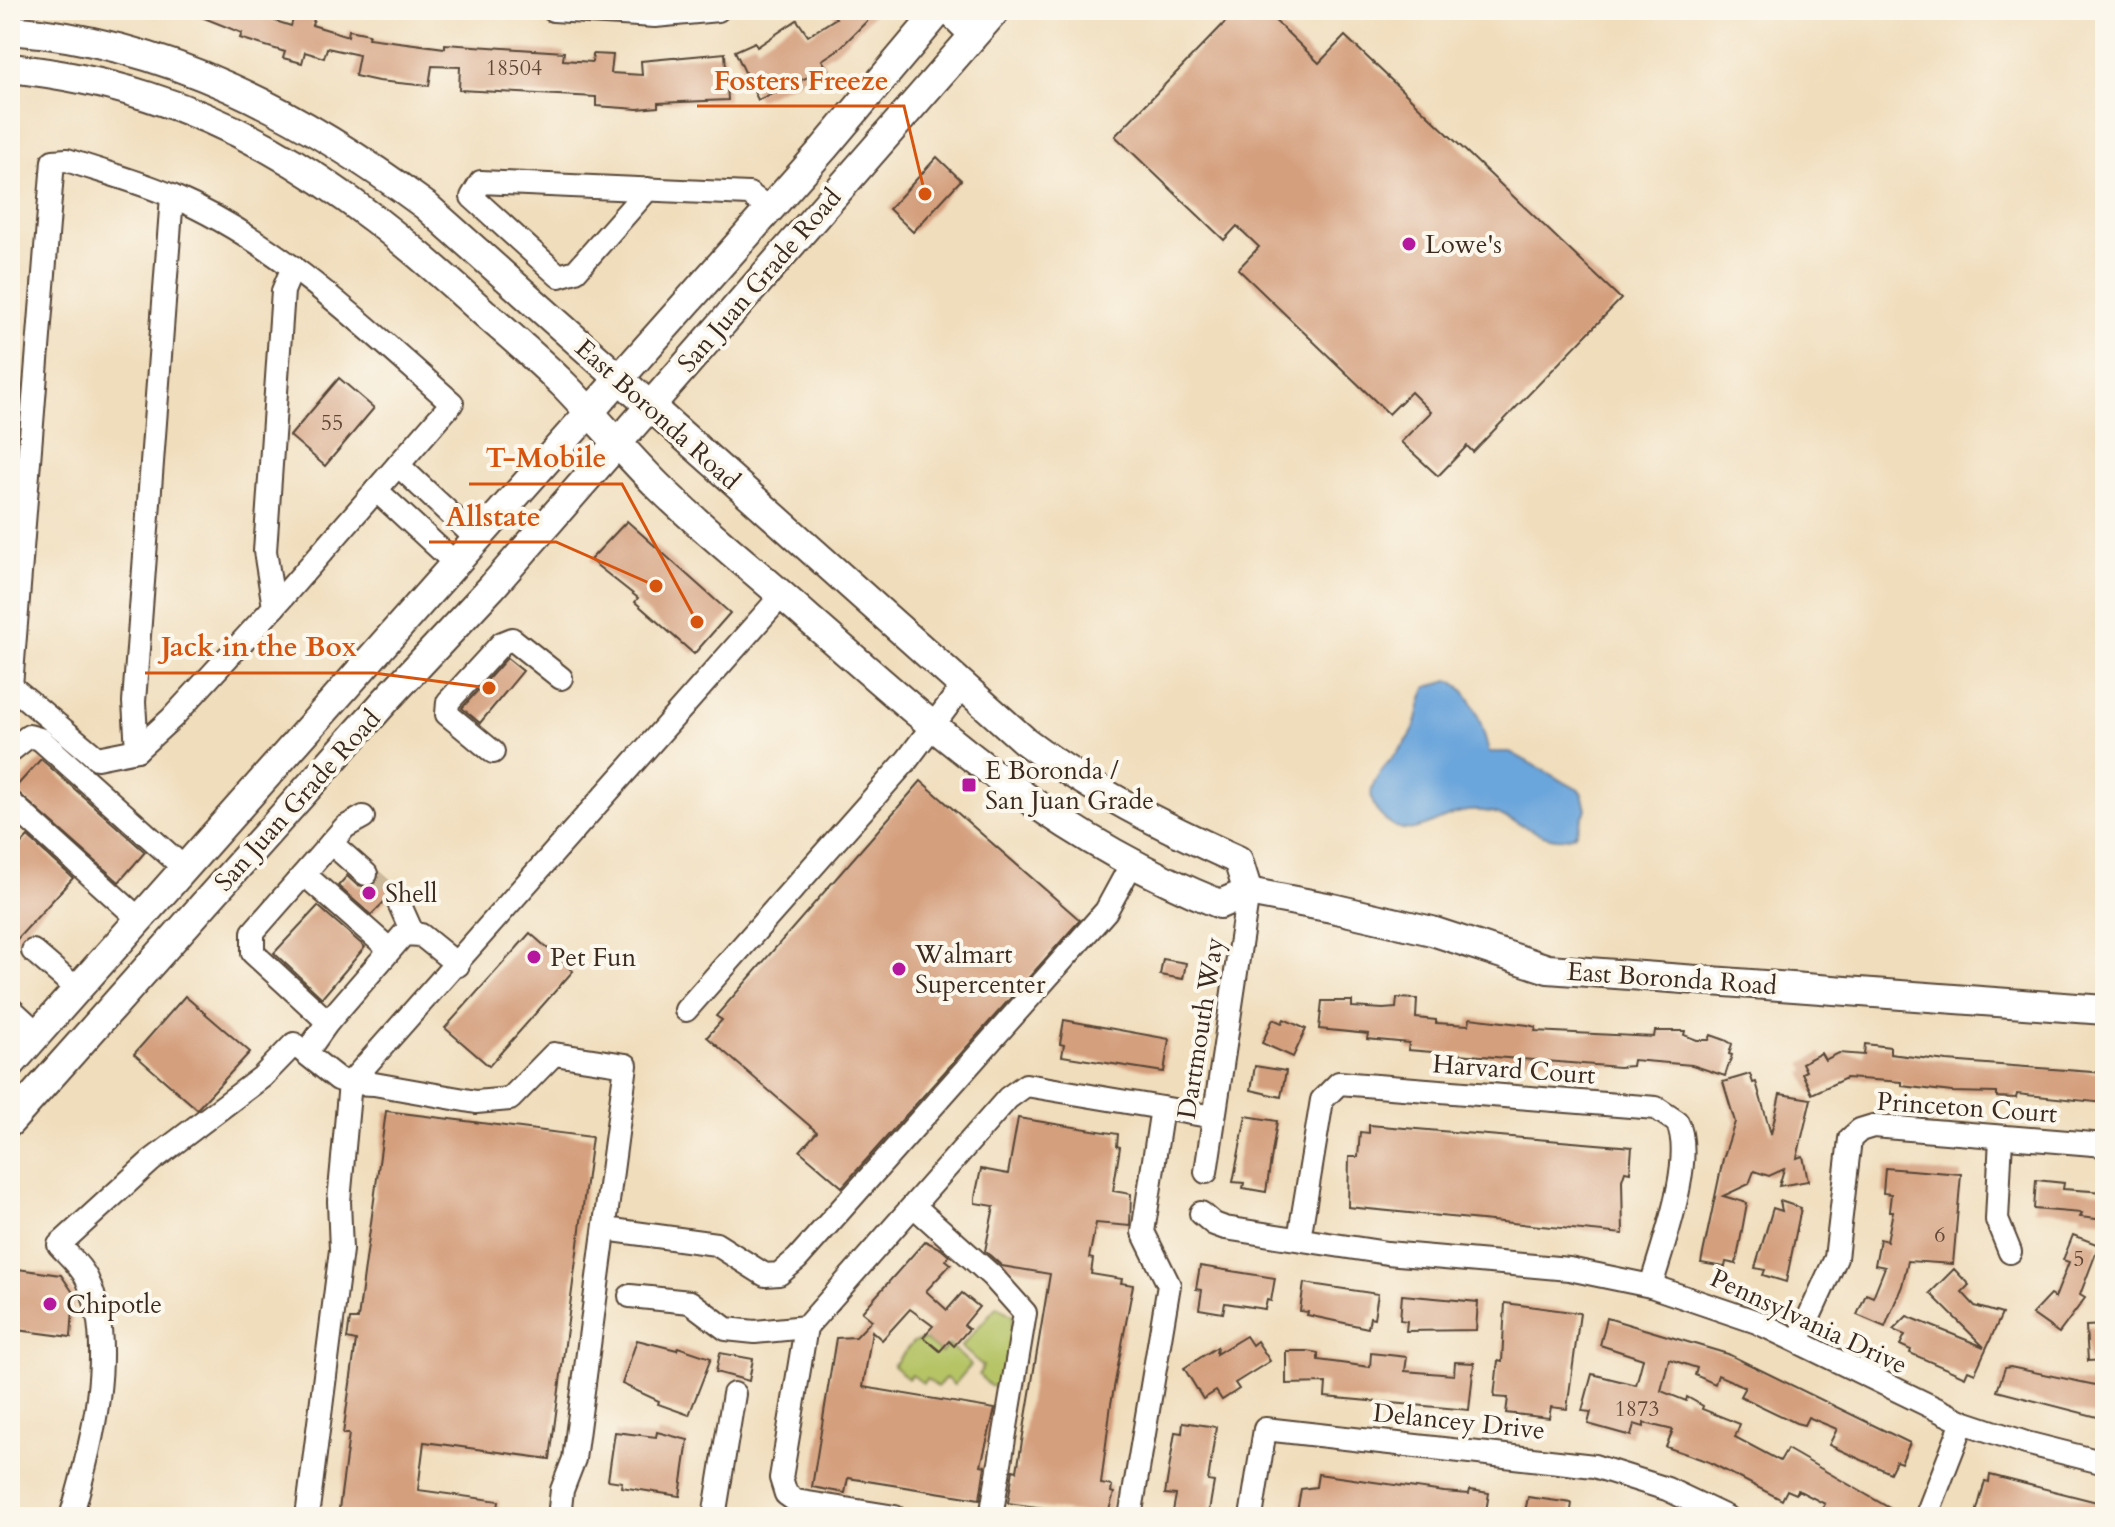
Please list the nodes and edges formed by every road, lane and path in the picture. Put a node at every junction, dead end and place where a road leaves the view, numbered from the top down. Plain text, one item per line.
1 (553, 10) edge
2 (718, 10) edge
3 (942, 10) edge
4 (996, 10) edge
5 (10, 30) edge
6 (972, 37) junction
7 (10, 68) edge
8 (648, 189) junction
9 (172, 196) junction
10 (770, 209) junction
11 (293, 267) junction
12 (619, 379) junction
13 (649, 406) junction
14 (589, 413) junction
15 (618, 445) junction
16 (398, 465) junction
17 (376, 490) junction
18 (477, 539) junction
19 (455, 563) junction
20 (782, 595) junction
21 (274, 607) junction
22 (561, 678) dead end
23 (962, 687) junction
24 (934, 728) junction
25 (137, 750) junction
26 (10, 751) edge
27 (493, 752) dead end
28 (10, 802) edge
29 (363, 817) dead end
30 (331, 843) junction
31 (1131, 865) junction
32 (184, 868) junction
33 (366, 874) tunnel mouth
34 (305, 875) junction
35 (1248, 892) junction
36 (399, 903) tunnel mouth
37 (139, 919) junction
38 (412, 932) junction
39 (389, 949) junction
40 (33, 951) dead end
41 (458, 965) junction
42 (77, 989) junction
43 (10, 1008) edge
44 (686, 1010) dead end
45 (2105, 1010) edge
46 (328, 1022) junction
47 (38, 1034) junction
48 (306, 1053) junction
49 (10, 1065) edge
50 (350, 1083) junction
51 (1162, 1108) junction
52 (1214, 1117) junction
53 (11, 1122) edge
54 (2001, 1137) junction
55 (2105, 1145) edge
56 (1206, 1172) dead end
57 (914, 1206) junction
58 (1201, 1213) dead end
59 (605, 1229) junction
60 (1299, 1239) junction
61 (2010, 1252) dead end
62 (1651, 1286) junction
63 (630, 1296) dead end
64 (806, 1327) junction
65 (1798, 1341) junction
66 (734, 1394) dead end
67 (1963, 1422) junction
68 (2105, 1463) edge
69 (71, 1517) edge
70 (307, 1517) edge
71 (559, 1517) edge
72 (714, 1517) edge
73 (895, 1517) edge
74 (991, 1517) edge
75 (1130, 1517) edge
76 (1251, 1517) edge
77 (1726, 1517) edge
78 (1926, 1517) edge

1 - 2 street
3 - 6 street
3 - 10 main road, San Juan Grade Road
4 - 6 main road, San Juan Grade Road
5 - 12 main road, East Boronda Road
6 - 13 main road, San Juan Grade Road
7 - 14 main road, East Boronda Road
8 - 8 street
8 - 10 street
9 - 11 street
9 - 25 street
9 - 25 street
10 - 12 main road, San Juan Grade Road
11 - 16 street
11 - 21 street
12 - 13 main road, East Boronda Road
12 - 14 main road, San Juan Grade Road
13 - 15 main road, San Juan Grade Road
13 - 23 main road, East Boronda Road
14 - 15 main road, East Boronda Road
14 - 18 main road, San Juan Grade Road
15 - 20 main road, East Boronda Road
15 - 53 main road, San Juan Grade Road
16 - 17 street
16 - 18 street
17 - 19 street
17 - 21 street
18 - 19 main road, San Juan Grade Road
19 - 32 main road, San Juan Grade Road
20 - 24 main road, East Boronda Road
20 - 41 street
21 - 25 street
22 - 27 street
23 - 24 street
23 - 35 main road, East Boronda Road
24 - 31 main road, East Boronda Road
24 - 44 street
26 - 32 street
28 - 37 street
29 - 30 street
30 - 33 street
30 - 34 street
31 - 35 main road, East Boronda Road
31 - 59 street
32 - 37 main road, San Juan Grade Road
34 - 39 street
34 - 46 street
35 - 45 main road, East Boronda Road
35 - 52 street, Dartmouth Way
36 - 38 street
37 - 42 main road, San Juan Grade Road
38 - 39 street
38 - 41 street
39 - 46 street
40 - 42 street
41 - 50 street
42 - 47 main road, San Juan Grade Road
43 - 47 street
46 - 48 street
47 - 49 main road, San Juan Grade Road
48 - 50 street
48 - 69 street
50 - 59 street
50 - 70 street
51 - 52 street
51 - 57 street
51 - 75 street
52 - 56 street, Dartmouth Way
54 - 55 street, Princeton Court
54 - 61 street
54 - 65 street, Princeton Court
57 - 64 street
57 - 74 street
58 - 60 street, Pennsylvania Drive
59 - 71 street
60 - 62 street, Pennsylvania Drive
60 - 62 street, Harvard Court
62 - 65 street, Pennsylvania Drive
63 - 64 street
64 - 73 street
65 - 67 street, Pennsylvania Drive
66 - 72 street
67 - 68 street, Pennsylvania Drive
67 - 78 street
76 - 77 street, Delancey Drive

